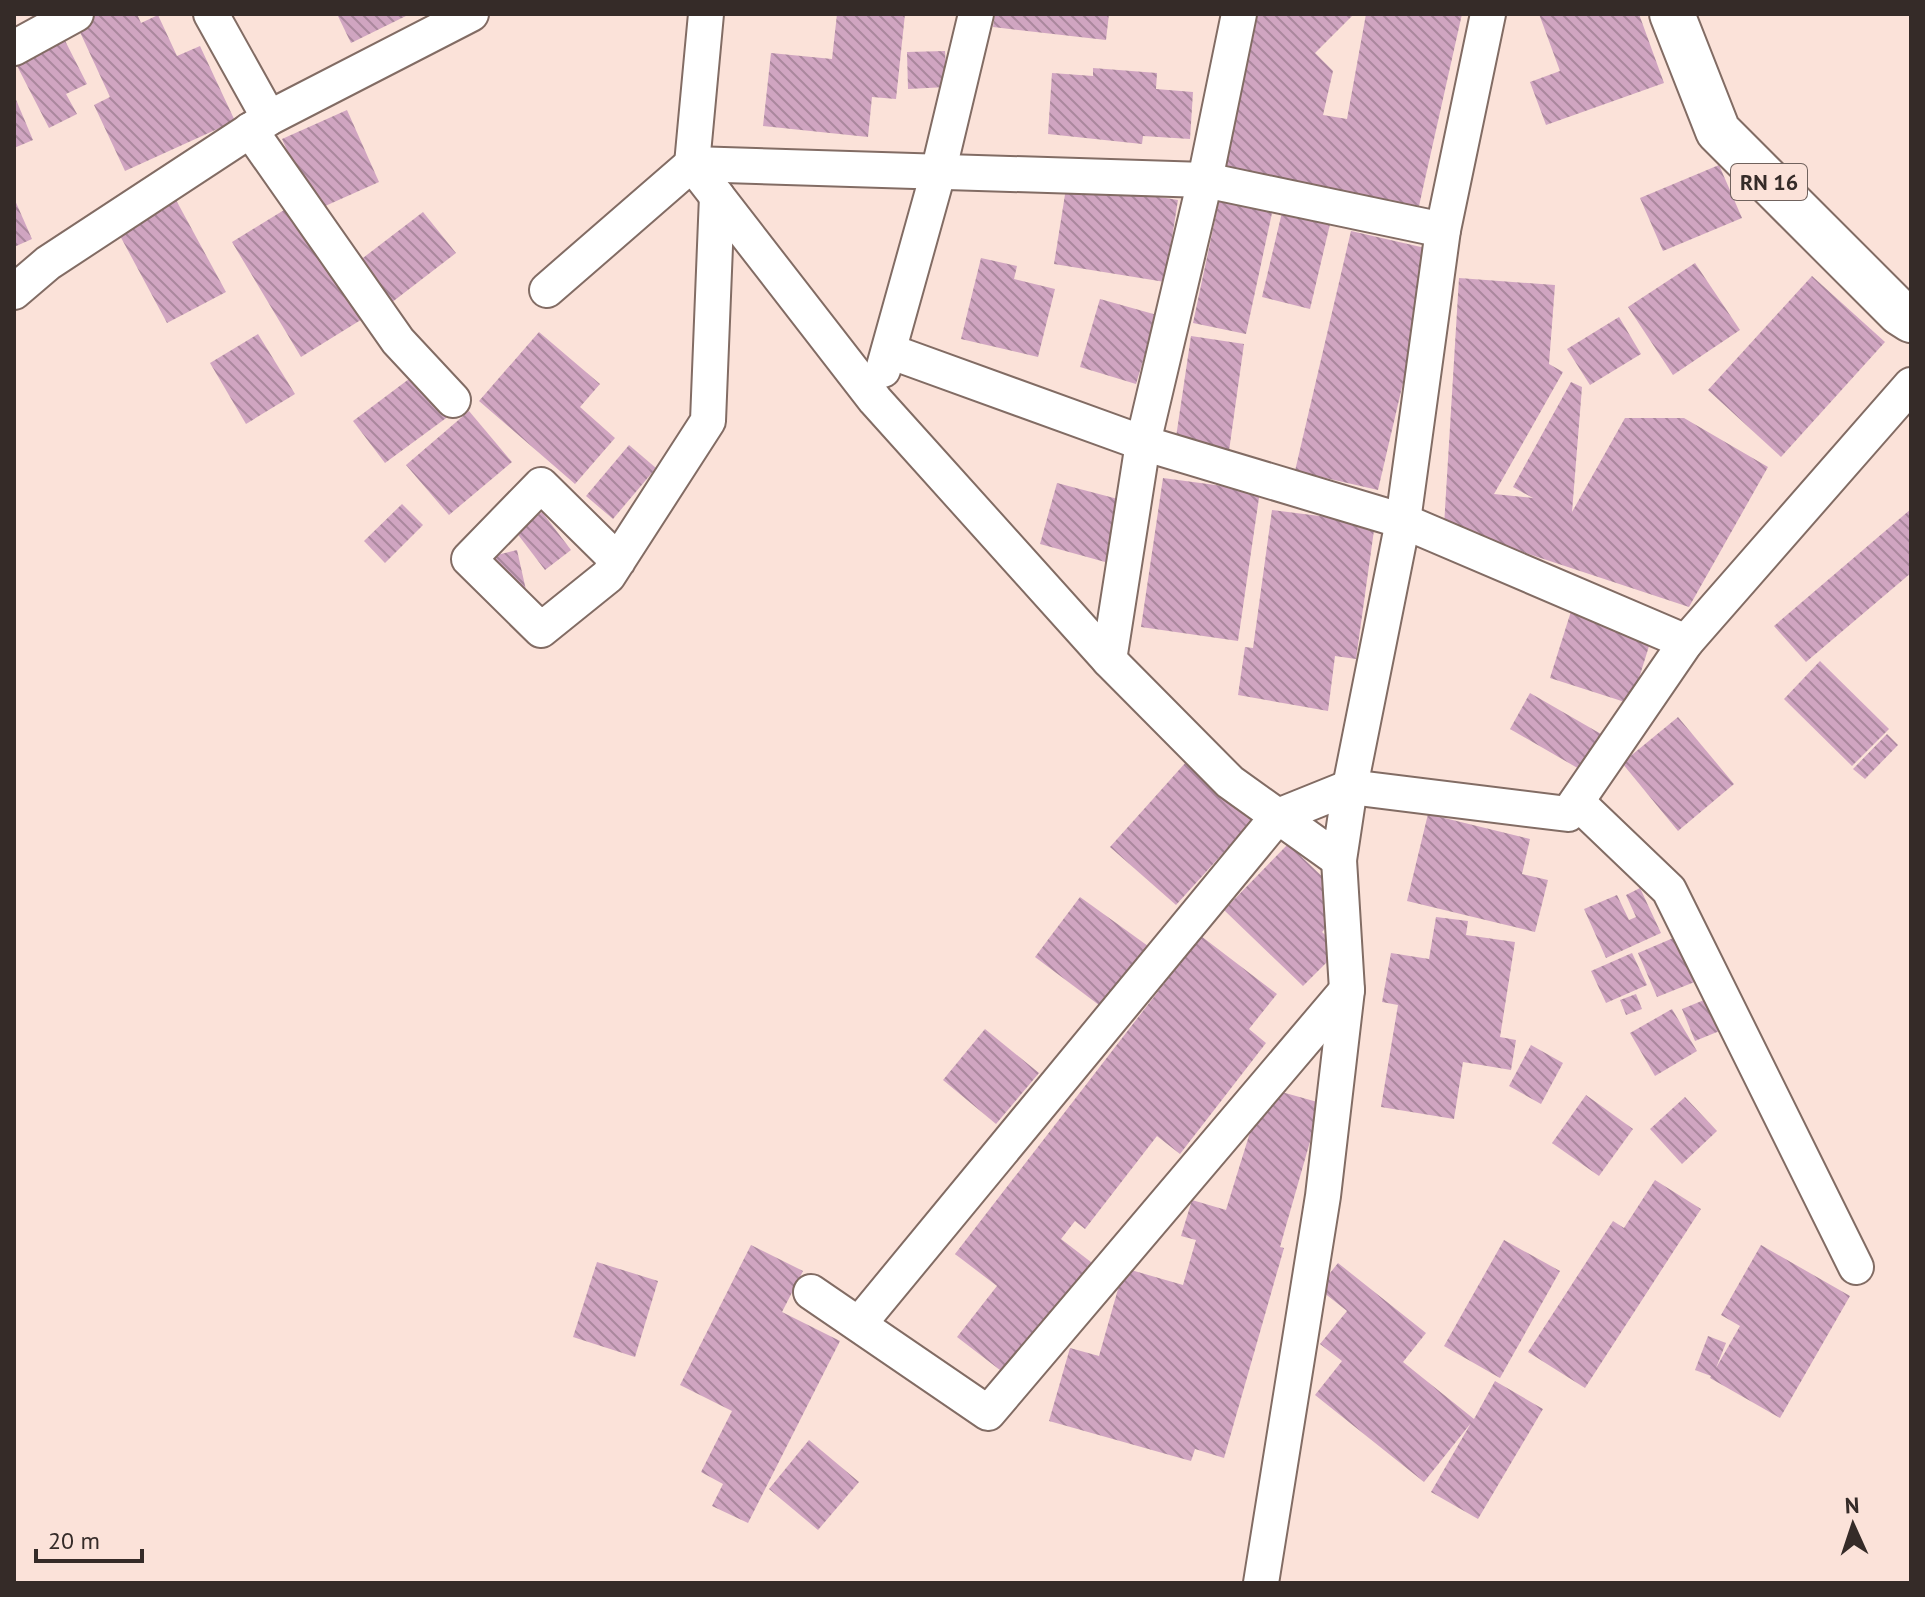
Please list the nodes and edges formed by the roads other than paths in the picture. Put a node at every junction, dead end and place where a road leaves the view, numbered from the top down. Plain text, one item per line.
1 (76, 14) edge
2 (211, 14) edge
3 (471, 14) edge
4 (706, 14) edge
5 (976, 14) edge
6 (1239, 14) edge
7 (1488, 14) edge
8 (1672, 14) edge
9 (14, 48) edge
10 (260, 124) junction
11 (692, 164) junction
12 (938, 173) junction
13 (1205, 180) junction
14 (717, 196) junction
15 (1443, 230) junction
16 (547, 290) dead end
17 (14, 292) edge
18 (1911, 320) edge
19 (889, 351) junction
20 (1911, 385) edge
21 (453, 400) dead end
22 (875, 400) junction
23 (1143, 443) junction
24 (1403, 521) junction
25 (618, 561) dead end
26 (1686, 642) junction
27 (1109, 660) junction
28 (1350, 787) junction
29 (1577, 802) junction
30 (1278, 816) junction
31 (1339, 860) junction
32 (1347, 990) junction
33 (1856, 1267) dead end
34 (811, 1292) dead end
35 (859, 1324) junction
36 (1261, 1583) edge

1 - 9 street
2 - 10 street
3 - 10 street
4 - 11 street
5 - 12 street
6 - 13 street
7 - 15 street
8 - 18 main road, RN 16
10 - 17 street
10 - 21 street
11 - 12 street
11 - 14 street
11 - 16 street
12 - 13 street
12 - 19 street
13 - 15 street
13 - 23 street
14 - 22 street
14 - 25 street
15 - 24 street
19 - 22 street
19 - 23 street
20 - 26 street
22 - 27 street
23 - 24 street
23 - 27 street
24 - 26 street
24 - 28 street
26 - 29 street
27 - 30 street
28 - 29 street
28 - 30 street
28 - 31 street
29 - 33 street
30 - 31 street
30 - 35 street
31 - 32 street
32 - 35 street
32 - 36 street
34 - 35 street

